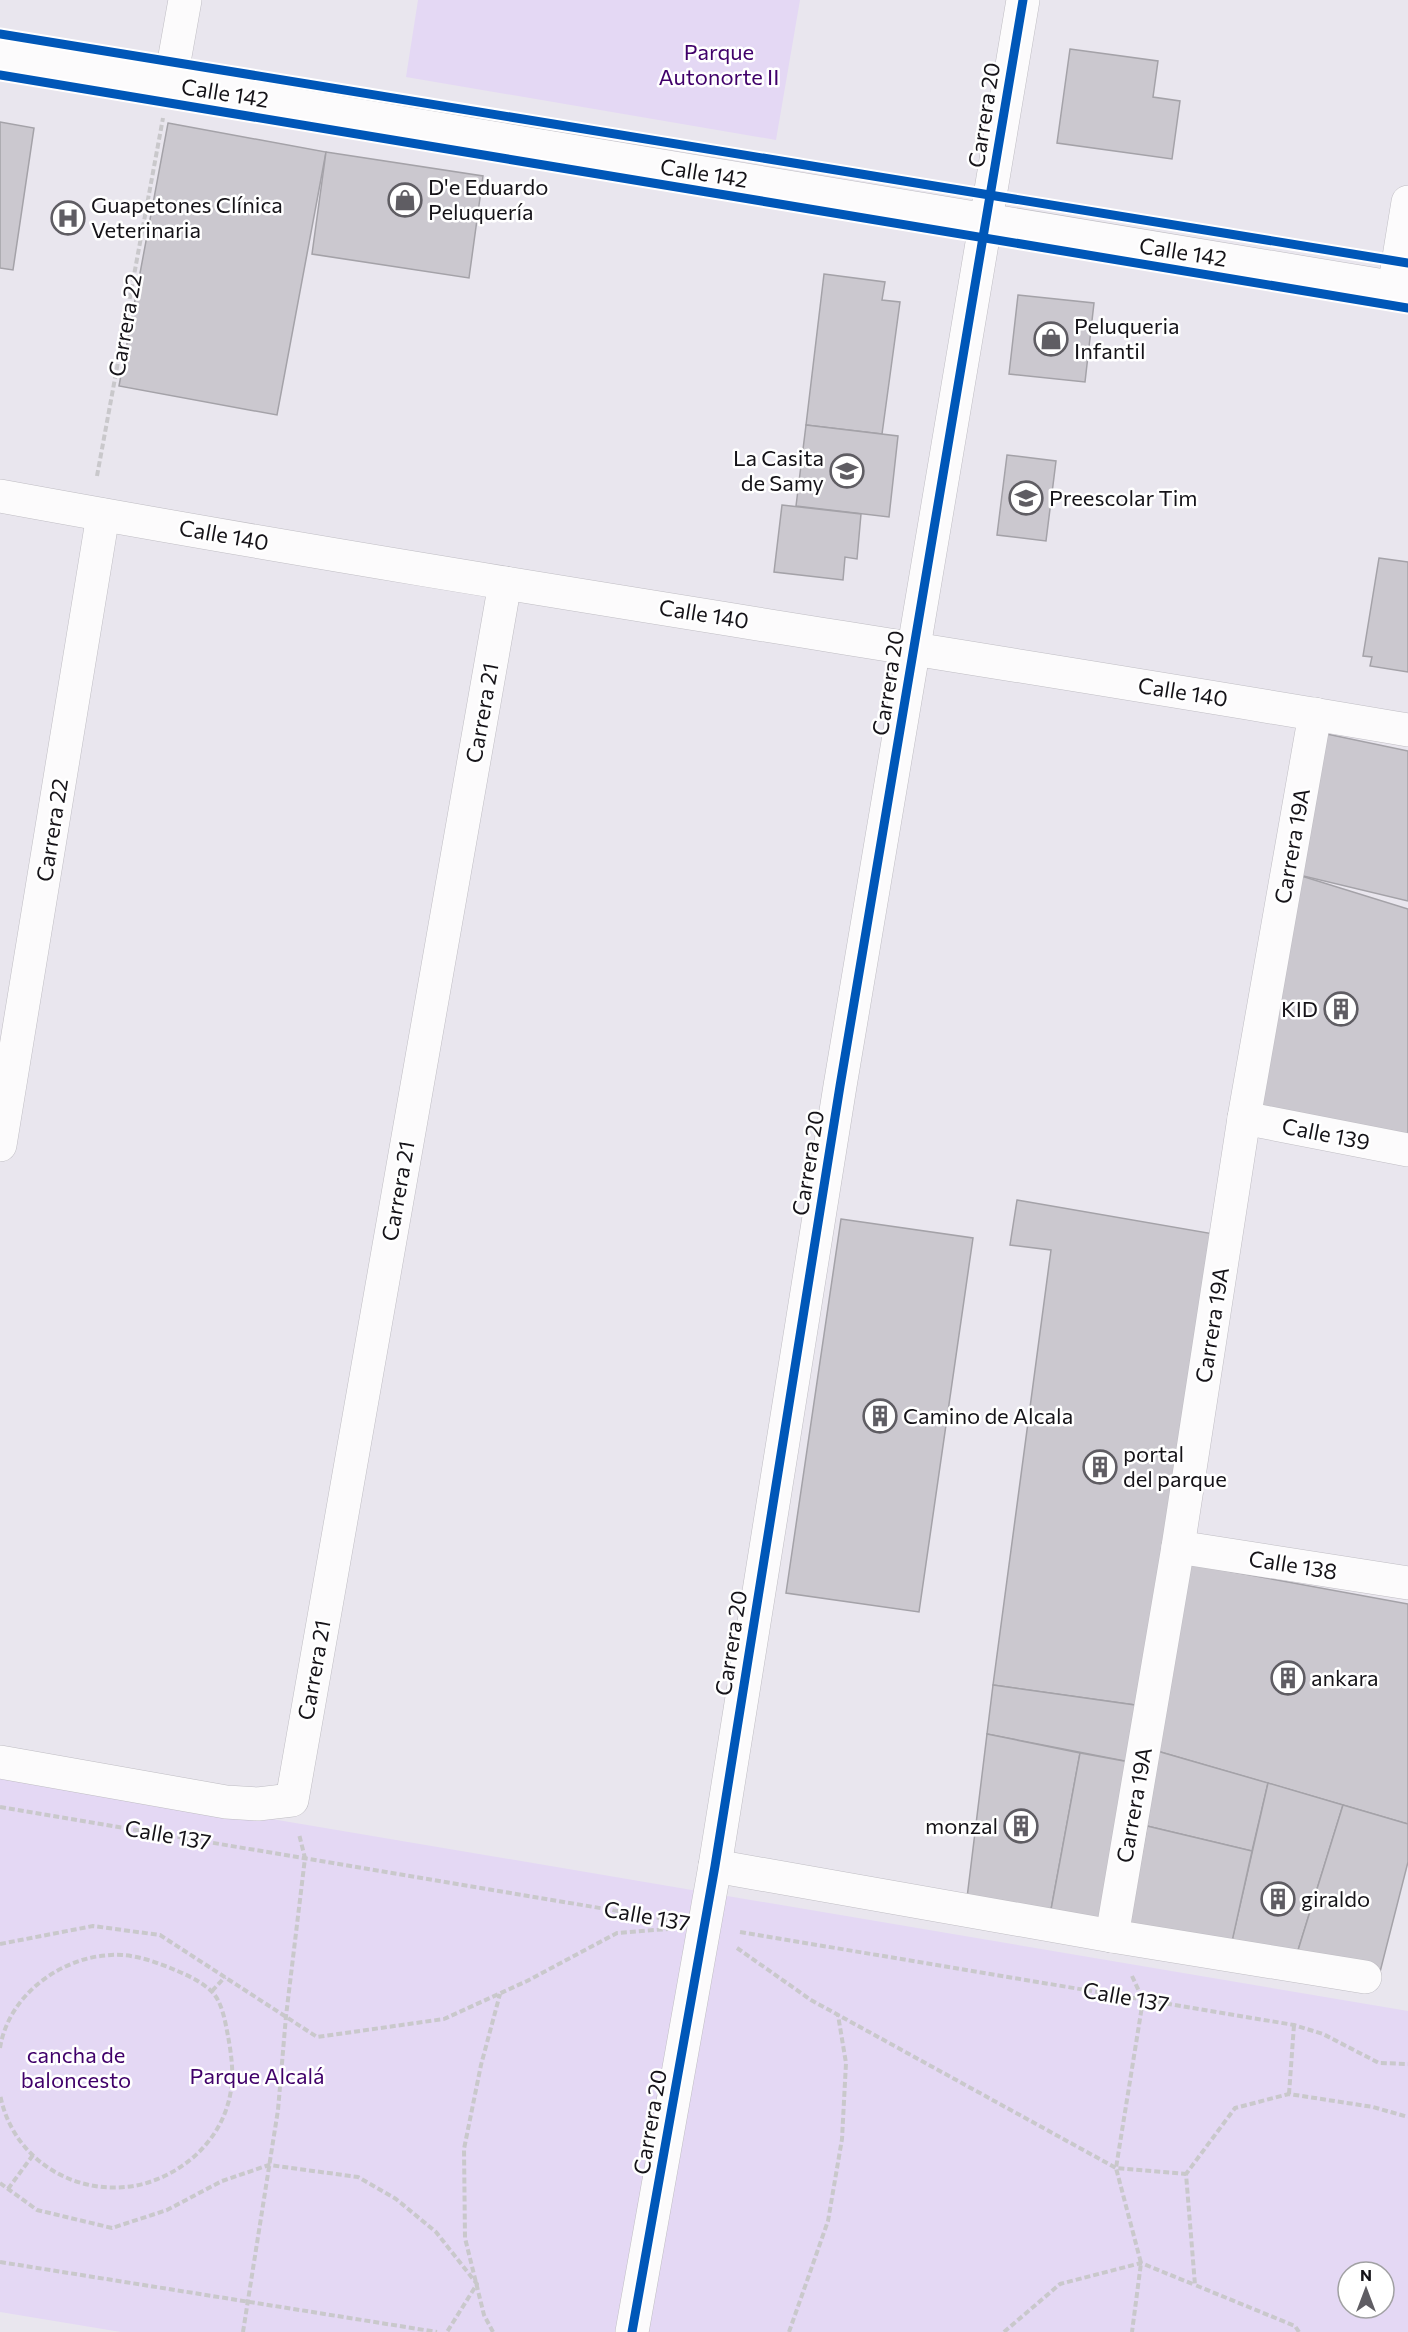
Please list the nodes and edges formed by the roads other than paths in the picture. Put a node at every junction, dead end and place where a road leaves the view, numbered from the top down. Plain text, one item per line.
1 (184, 0) edge
2 (1023, 0) edge
3 (0, 56) edge
4 (168, 97) junction
5 (1408, 202) edge
6 (987, 220) junction
7 (1401, 289) edge
8 (0, 496) edge
9 (97, 514) junction
10 (505, 583) junction
11 (915, 648) junction
12 (1315, 714) junction
13 (1408, 730) edge
14 (1244, 1118) junction
15 (0, 1145) edge
16 (1408, 1150) edge
17 (1178, 1546) junction
18 (1408, 1582) edge
19 (0, 1762) edge
20 (292, 1800) joint
21 (715, 1866) junction
22 (1112, 1936) junction
23 (1365, 1977) dead end
24 (632, 2332) edge

1 - 4 street
2 - 6 street, Carrera 20
3 - 4 street, Calle 142
4 - 6 street, Calle 142
5 - 7 street
6 - 7 street, Calle 142
6 - 11 street, Carrera 20
8 - 9 street, Calle 140
9 - 10 street, Calle 140
9 - 15 street, Carrera 22
10 - 11 street, Calle 140
10 - 20 street, Carrera 21
11 - 12 street, Calle 140
11 - 21 street, Carrera 20
12 - 13 street, Calle 140
12 - 14 street, Carrera 19A
14 - 16 street, Calle 139
14 - 17 street, Carrera 19A
17 - 18 street, Calle 138
17 - 22 street, Carrera 19A
19 - 20 street, Calle 137
21 - 22 street
21 - 24 street, Carrera 20
22 - 23 street

